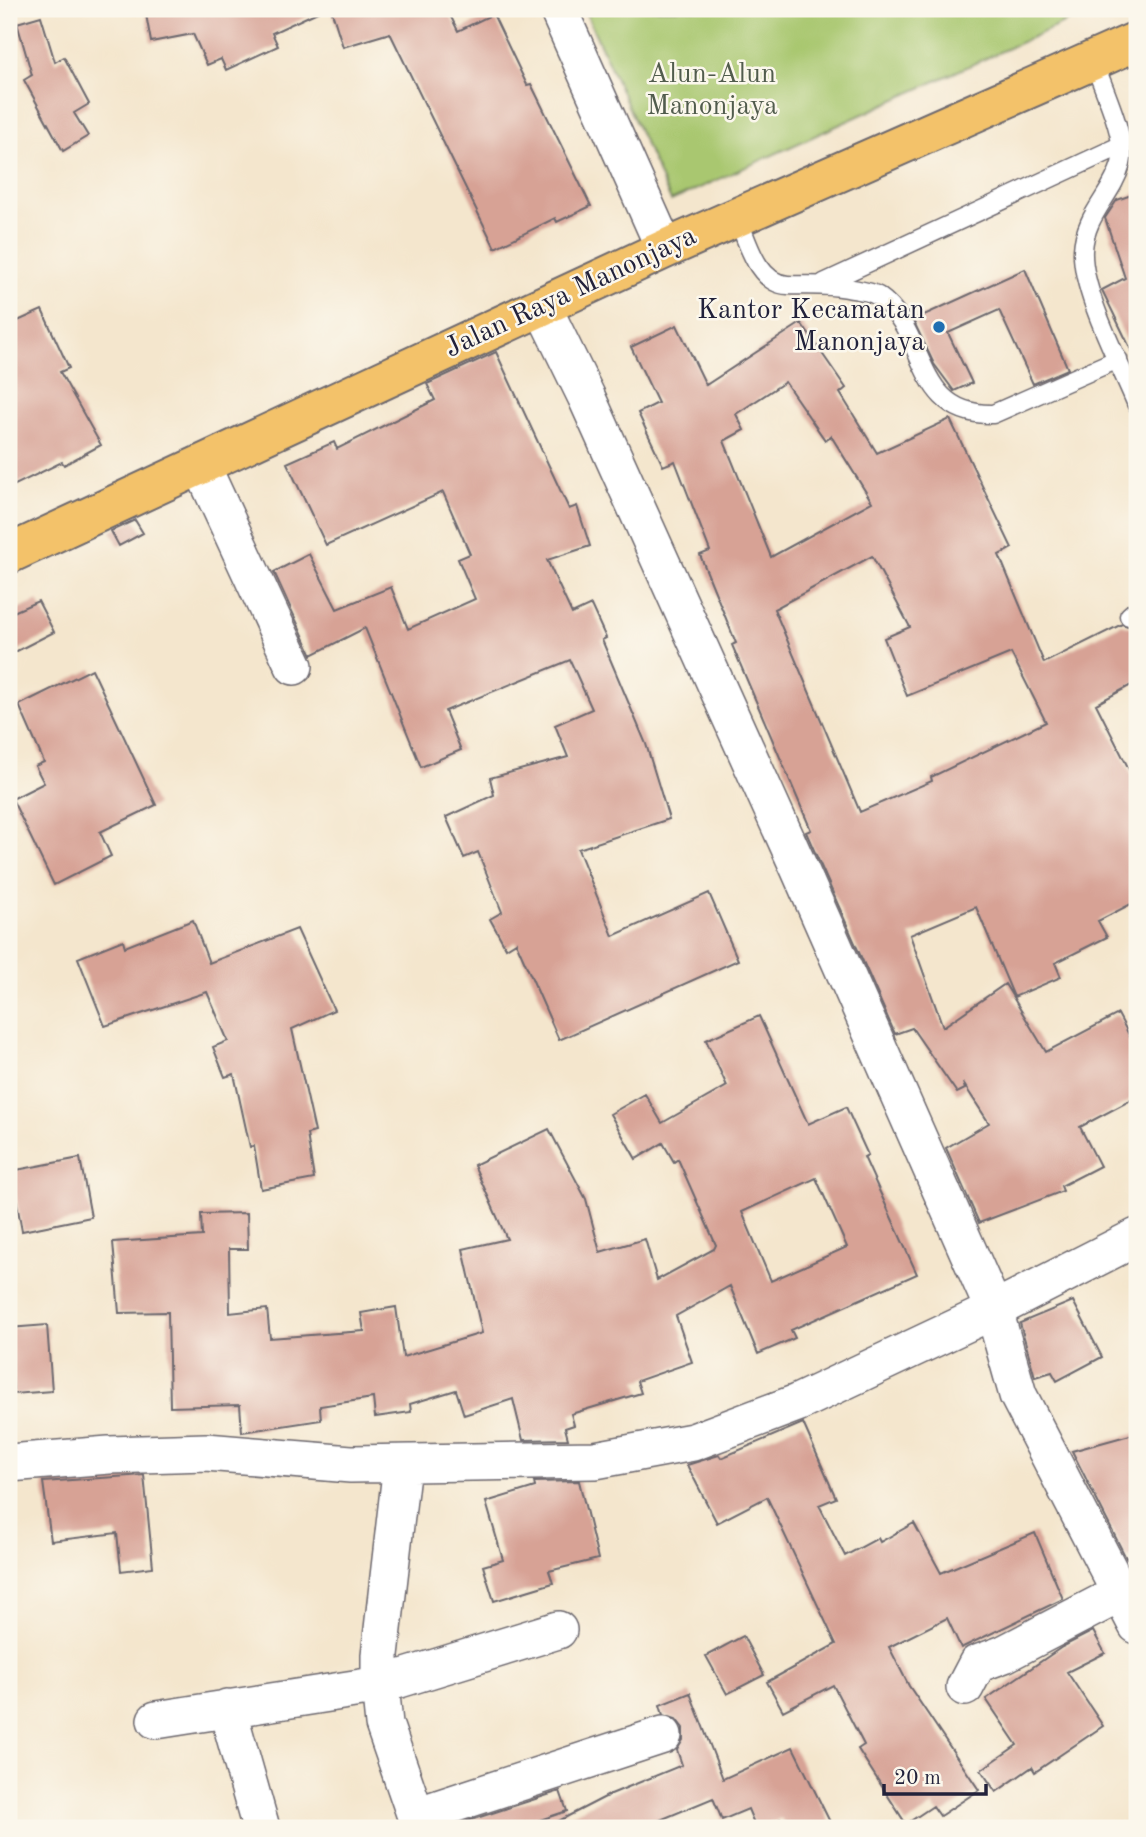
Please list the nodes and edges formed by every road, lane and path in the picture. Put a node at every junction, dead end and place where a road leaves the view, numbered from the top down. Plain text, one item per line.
1 (558, 9) edge
2 (1137, 41) edge
3 (1094, 62) junction
4 (1122, 145) junction
5 (737, 216) junction
6 (665, 249) junction
7 (824, 284) junction
8 (542, 306) junction
9 (1118, 359) junction
10 (1137, 405) edge
11 (201, 465) junction
12 (9, 554) edge
13 (294, 666) dead end
14 (1137, 1237) edge
15 (994, 1310) junction
16 (9, 1463) edge
17 (402, 1464) junction
18 (1119, 1594) junction
19 (1137, 1625) edge
20 (558, 1630) dead end
21 (380, 1685) junction
22 (965, 1687) dead end
23 (227, 1708) junction
24 (156, 1720) dead end
25 (663, 1735) dead end
26 (418, 1822) edge
27 (261, 1828) edge

1 - 6 street
2 - 3 main road, Jalan Raya Manonjaya
3 - 4 lane
3 - 5 main road, Jalan Raya Manonjaya
4 - 7 lane
4 - 9 lane
5 - 6 main road, Jalan Raya Manonjaya
5 - 7 lane
6 - 8 main road, Jalan Raya Manonjaya
7 - 9 lane
8 - 11 main road, Jalan Raya Manonjaya
8 - 15 street
9 - 10 lane
11 - 12 main road, Jalan Raya Manonjaya
11 - 13 street
14 - 15 street
15 - 17 street
15 - 18 street
16 - 17 street
17 - 21 street
18 - 19 street
18 - 22 street
20 - 21 street
21 - 23 street
21 - 26 street
23 - 24 street
23 - 27 street
25 - 26 street

